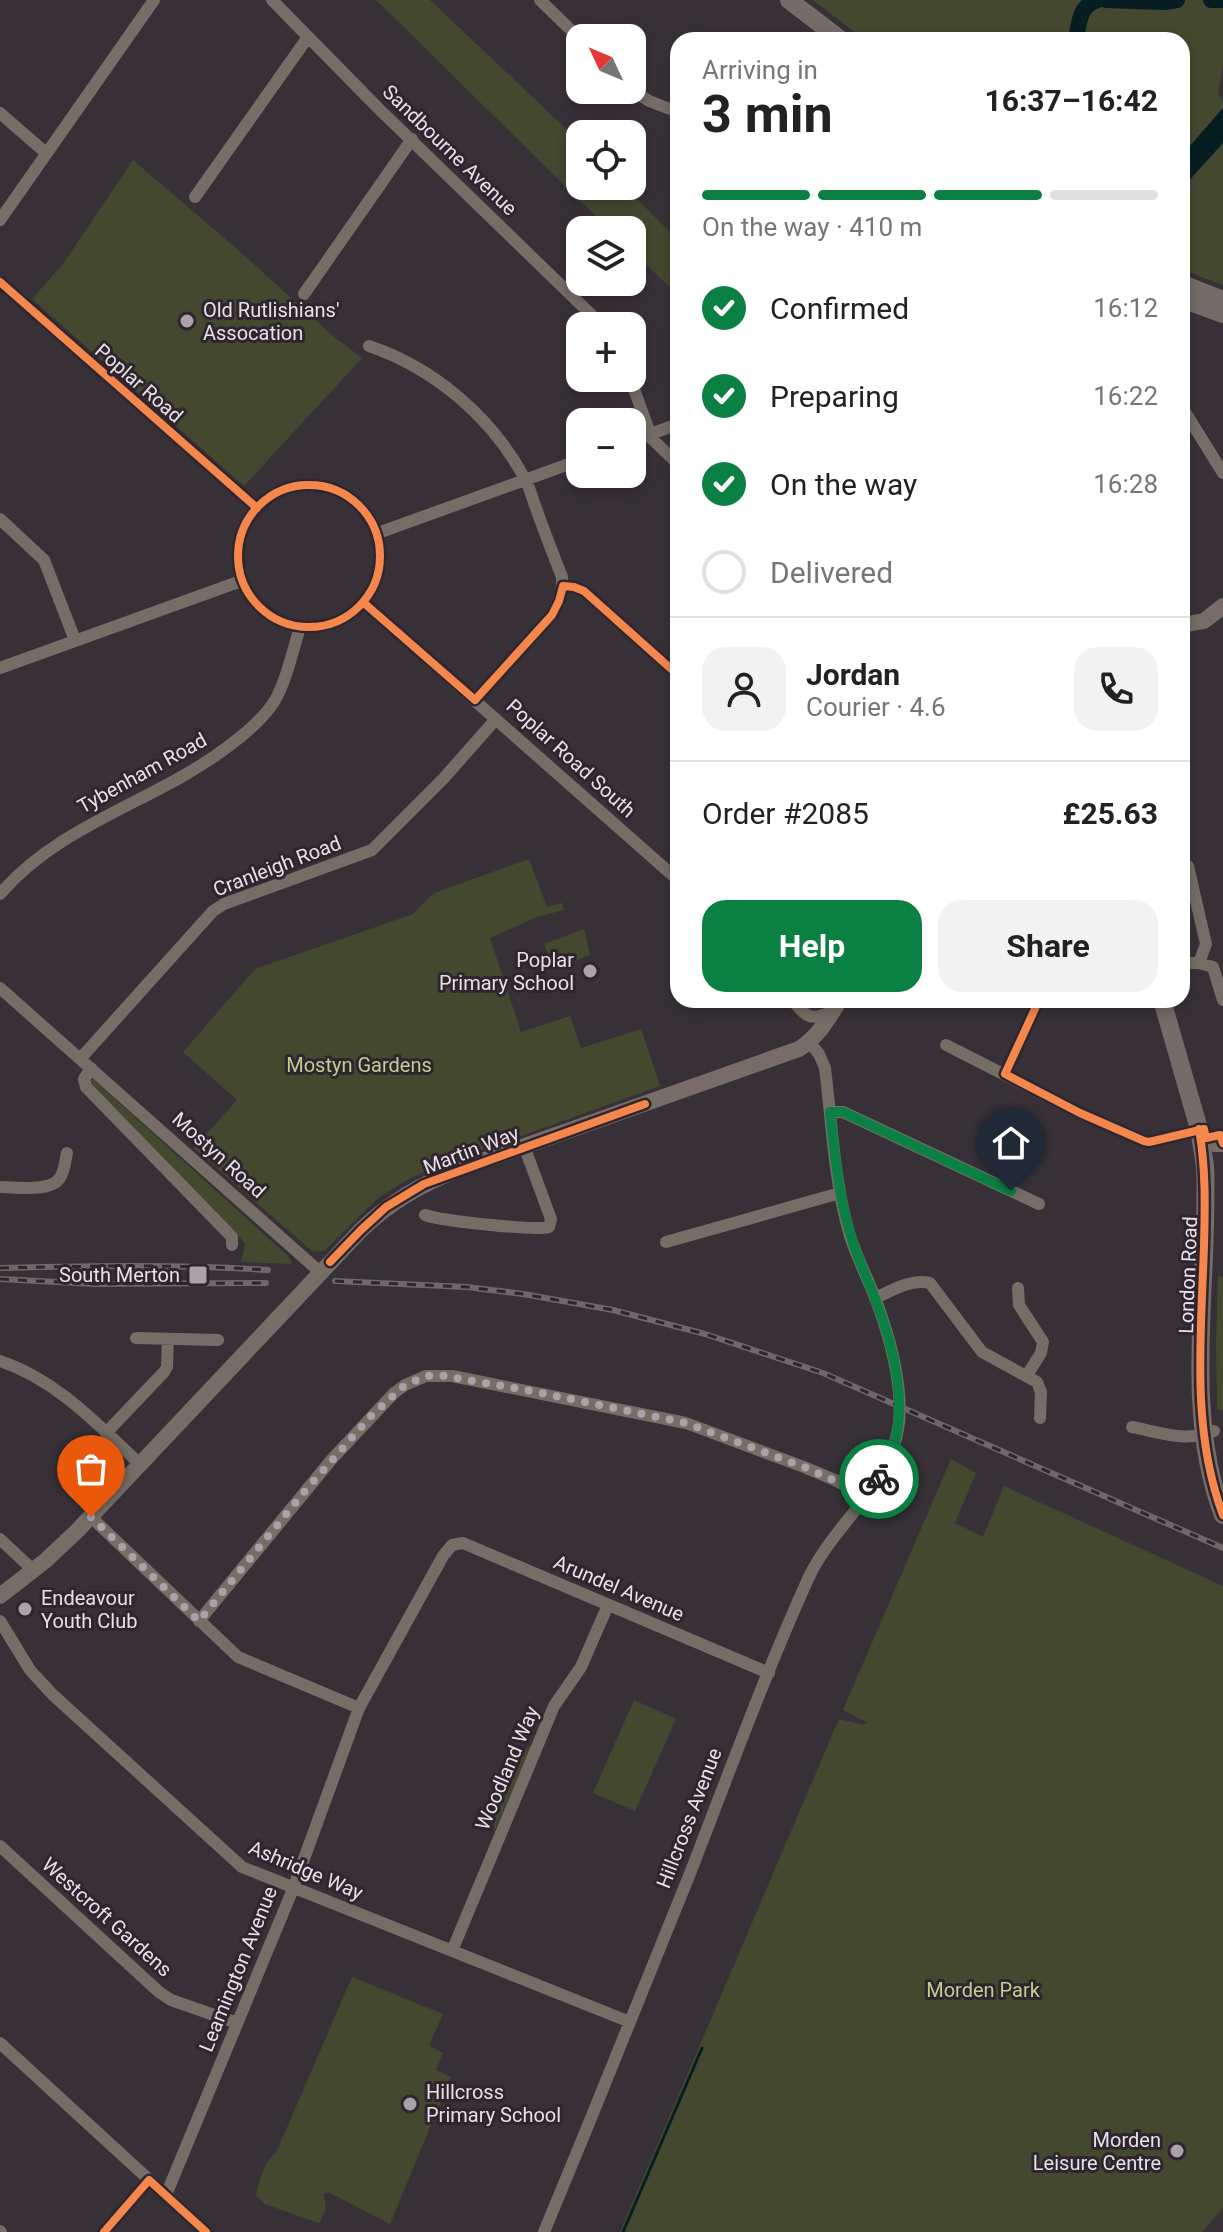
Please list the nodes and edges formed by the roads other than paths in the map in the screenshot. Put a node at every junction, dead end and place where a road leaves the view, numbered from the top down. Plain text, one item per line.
1 (154, 0) edge
2 (272, 0) edge
3 (540, 0) edge
4 (789, 0) edge
5 (566, 25) edge
6 (831, 32) edge
7 (308, 37) junction
8 (646, 99) edge
9 (670, 109) edge
10 (0, 113) edge
11 (412, 139) junction
12 (46, 153) junction
13 (195, 197) dead end
14 (0, 220) edge
15 (0, 282) edge
16 (1190, 287) edge
17 (304, 294) dead end
18 (1223, 300) edge
19 (1190, 302) edge
20 (589, 312) edge
21 (1223, 314) edge
22 (369, 346) dead end
23 (635, 392) edge
24 (1190, 420) edge
25 (670, 427) edge
26 (651, 434) junction
27 (646, 436) edge
28 (670, 457) edge
29 (566, 465) edge
30 (1223, 473) edge
31 (525, 479) junction
32 (257, 508) junction
33 (0, 519) edge
34 (378, 533) junction
35 (241, 581) junction
36 (563, 586) junction
37 (364, 603) junction
38 (1223, 606) edge
39 (1190, 624) edge
40 (300, 627) junction
41 (75, 640) junction
42 (0, 668) edge
43 (670, 668) edge
44 (475, 700) junction
45 (496, 719) junction
46 (670, 873) edge
47 (1190, 875) edge
48 (0, 894) edge
49 (1190, 963) edge
50 (1199, 963) junction
51 (0, 988) edge
52 (1223, 1000) edge
53 (800, 1008) edge
54 (832, 1008) edge
55 (835, 1008) edge
56 (1035, 1008) edge
57 (1164, 1008) edge
58 (1176, 1008) edge
59 (810, 1043) junction
60 (946, 1045) dead end
61 (80, 1059) junction
62 (91, 1068) junction
63 (1005, 1074) junction
64 (830, 1112) junction
65 (1144, 1141) dead end
66 (524, 1146) junction
67 (1218, 1146) edge
68 (67, 1153) dead end
69 (0, 1187) edge
70 (840, 1193) junction
71 (1039, 1204) dead end
72 (425, 1215) dead end
73 (666, 1242) dead end
74 (232, 1245) dead end
75 (320, 1272) junction
76 (1018, 1288) dead end
77 (875, 1298) junction
78 (136, 1338) dead end
79 (168, 1339) junction
80 (218, 1340) dead end
81 (0, 1361) edge
82 (1027, 1375) junction
83 (1040, 1418) dead end
84 (1132, 1427) dead end
85 (106, 1433) junction
86 (1209, 1433) junction
87 (141, 1465) junction
88 (1223, 1481) edge
89 (865, 1497) junction
90 (1223, 1515) edge
91 (91, 1517) junction
92 (0, 1539) edge
93 (452, 1545) joint
94 (33, 1570) junction
95 (0, 1596) edge
96 (608, 1605) junction
97 (0, 1621) edge
98 (199, 1621) junction
99 (769, 1673) junction
100 (359, 1708) junction
101 (0, 1846) edge
102 (293, 1889) junction
103 (452, 1951) junction
104 (630, 2022) junction
105 (237, 2023) junction
106 (0, 2043) edge
107 (149, 2180) junction
108 (166, 2195) junction
109 (104, 2232) edge
110 (206, 2232) edge
111 (544, 2232) edge

1 - 12 street
2 - 7 street, Sandbourne Avenue
3 - 5 street
4 - 6 highway
7 - 11 street, Sandbourne Avenue
7 - 13 street
8 - 9 street
10 - 12 street
11 - 17 street
11 - 20 street, Sandbourne Avenue
12 - 14 street
15 - 32 street, Poplar Road
16 - 18 highway
19 - 21 highway
22 - 31 street
23 - 26 street
24 - 30 street
25 - 26 street
26 - 27 street
26 - 28 street
29 - 31 street
31 - 34 street
31 - 36 street
32 - 34 street
32 - 35 street
33 - 41 street
34 - 37 street
35 - 40 street
35 - 41 street
36 - 43 street
36 - 44 street
37 - 40 street
37 - 44 street, Poplar Road South
38 - 39 main road
40 - 48 street, Tybenham Road
41 - 42 street
44 - 45 street, Poplar Road South
45 - 46 street, Poplar Road South
45 - 61 street, Cranleigh Road
47 - 50 street
49 - 50 street
50 - 52 street
51 - 61 street, Mostyn Road
53 - 54 street
55 - 59 main road
56 - 63 street
57 - 86 highway, London Road
58 - 67 highway, London Road
59 - 64 street, Hillcross Avenue
59 - 66 main road, Martin Way
60 - 63 street
61 - 62 street, Mostyn Road
62 - 74 street
62 - 75 street, Mostyn Road
63 - 65 street
64 - 70 street, Hillcross Avenue
64 - 71 street
66 - 72 street
66 - 75 main road, Martin Way
67 - 86 highway, London Road
68 - 69 street
70 - 73 street
70 - 77 street, Hillcross Avenue
75 - 87 main road, Martin Way
76 - 82 street
77 - 82 street
77 - 89 street, Hillcross Avenue
78 - 79 street
79 - 80 street
79 - 85 street
81 - 85 street
82 - 83 street
84 - 86 street
85 - 87 street
86 - 88 highway, London Road
86 - 90 highway, London Road
87 - 91 main road, Martin Way
89 - 98 street
89 - 99 street, Hillcross Avenue
91 - 94 main road, Martin Way
91 - 98 street
92 - 94 street
93 - 96 street, Arundel Avenue
93 - 100 street, Leamington Avenue
94 - 95 main road, Martin Way
96 - 99 street, Arundel Avenue
96 - 103 street, Woodland Way
97 - 102 street, Ashridge Way
98 - 100 street
99 - 104 street, Hillcross Avenue
100 - 102 street, Leamington Avenue
101 - 105 street, Westcroft Gardens
102 - 103 street, Ashridge Way
102 - 105 street, Leamington Avenue
103 - 104 street, Ashridge Way
104 - 111 street, Hillcross Avenue
105 - 108 street, Leamington Avenue
106 - 107 street
107 - 108 street
107 - 109 street
108 - 110 street

